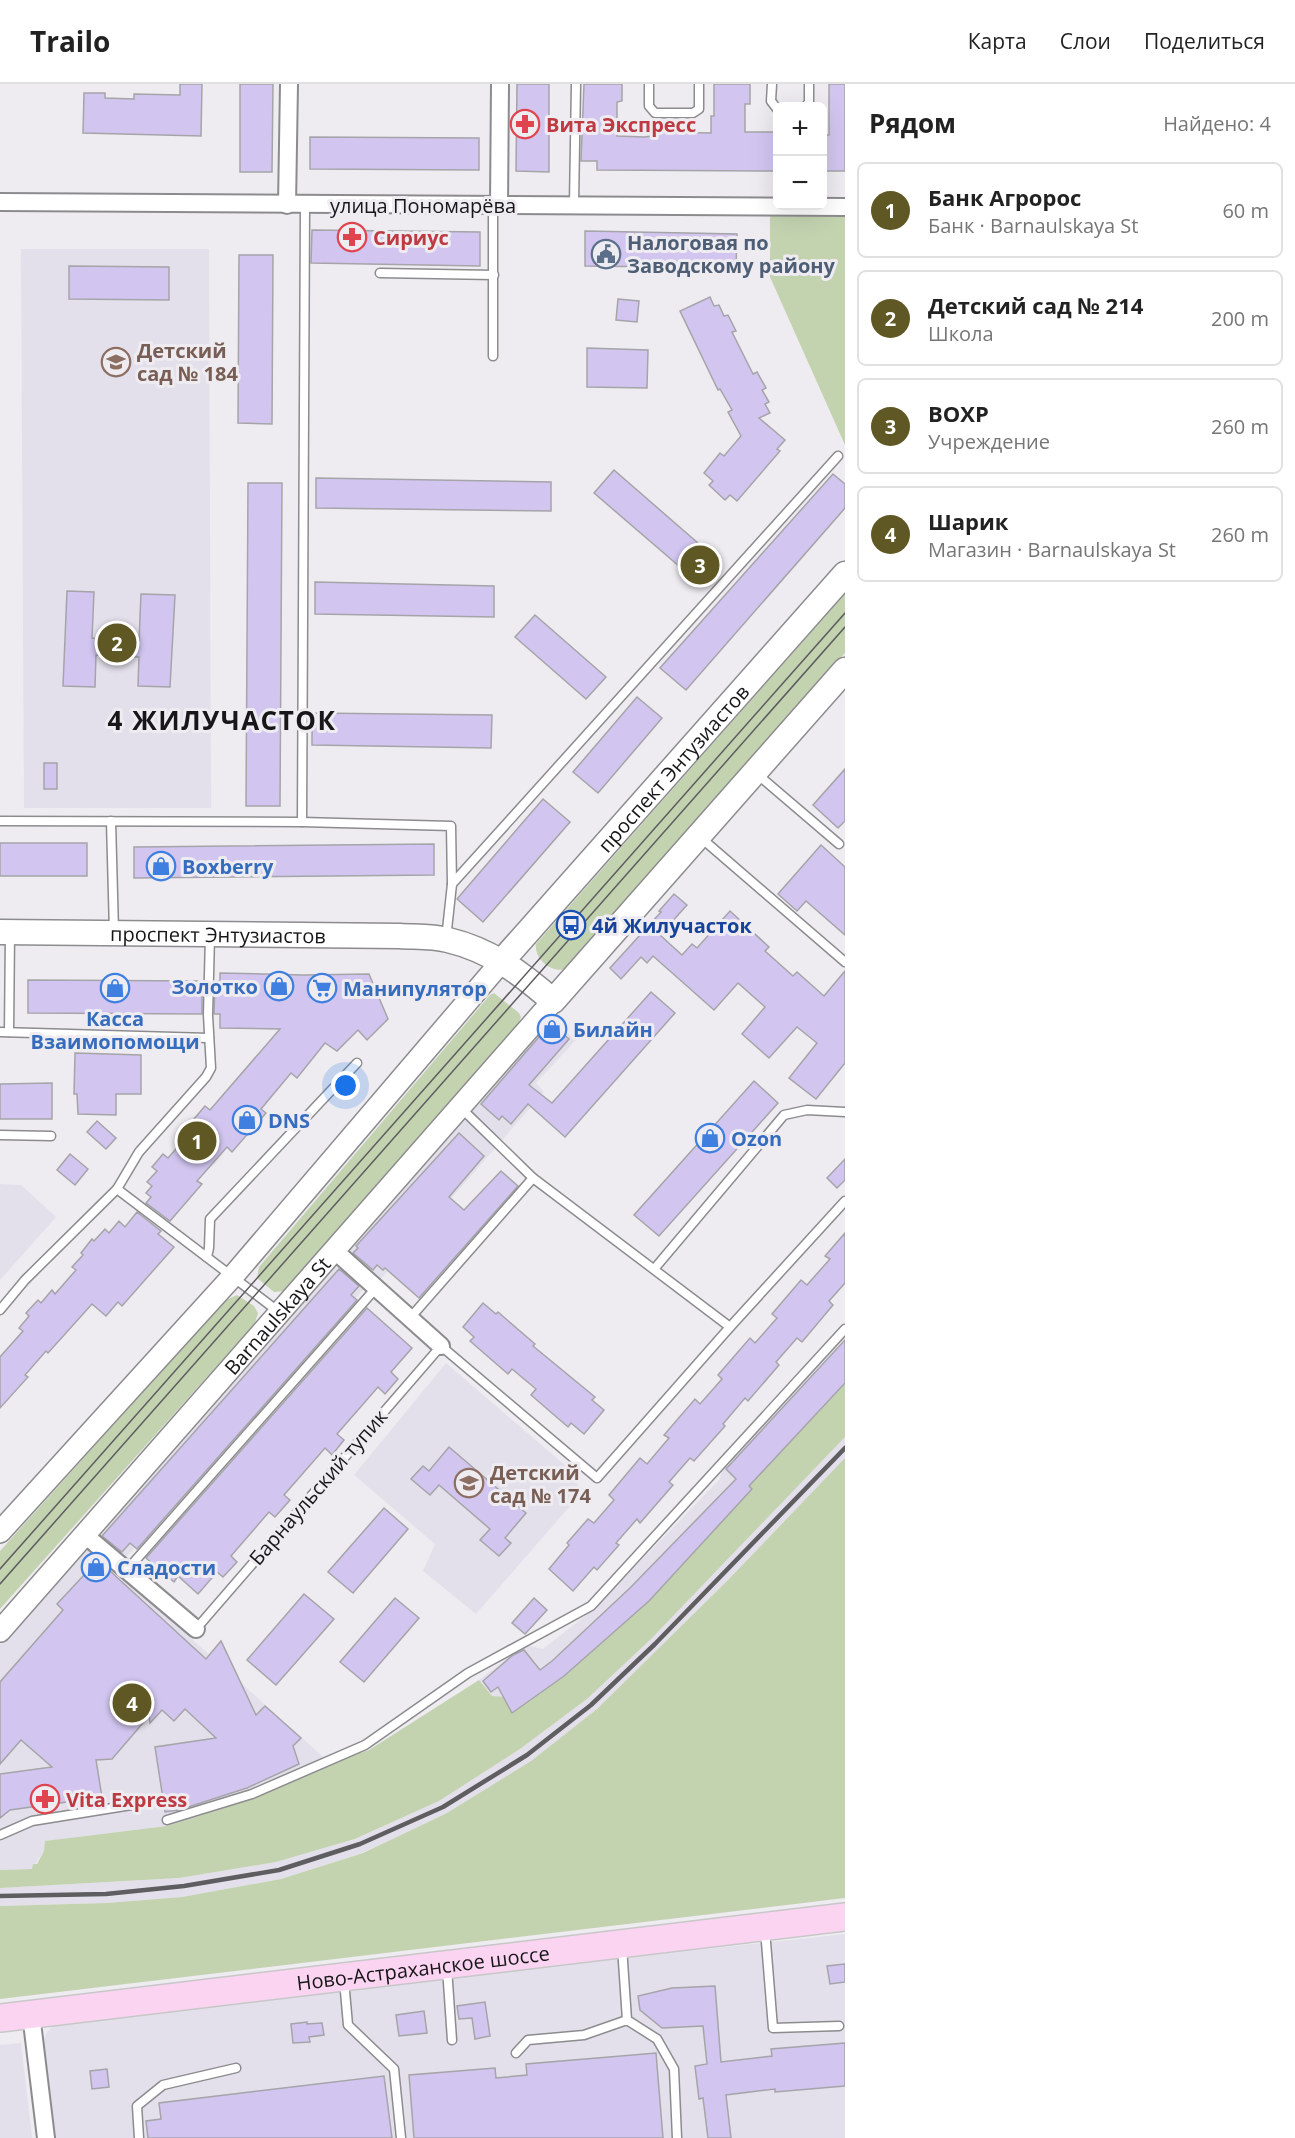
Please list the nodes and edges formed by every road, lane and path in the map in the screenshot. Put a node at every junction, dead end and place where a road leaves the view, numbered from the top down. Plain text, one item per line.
1 (289, 84) edge
2 (500, 84) edge
3 (576, 84) edge
4 (649, 84) edge
5 (699, 84) edge
6 (772, 84) edge
7 (809, 84) edge
8 (809, 102) edge
9 (773, 104) edge
10 (0, 202) edge
11 (574, 204) junction
12 (287, 205) junction
13 (304, 205) junction
14 (496, 205) junction
15 (845, 207) edge
16 (380, 273) dead end
17 (494, 275) junction
18 (493, 356) dead end
19 (838, 456) dead end
20 (845, 574) edge
21 (845, 670) edge
22 (755, 772) junction
23 (111, 821) junction
24 (0, 822) edge
25 (302, 822) junction
26 (699, 837) junction
27 (839, 844) dead end
28 (452, 884) junction
29 (5, 932) edge
30 (114, 932) junction
31 (210, 934) junction
32 (446, 939) junction
33 (502, 961) junction
34 (845, 962) edge
35 (553, 1001) junction
36 (4, 1032) edge
37 (209, 1038) junction
38 (357, 1063) dead end
39 (461, 1107) junction
40 (845, 1112) edge
41 (0, 1135) edge
42 (51, 1136) dead end
43 (533, 1178) junction
44 (117, 1189) junction
45 (845, 1201) edge
46 (334, 1250) junction
47 (207, 1257) junction
48 (655, 1268) junction
49 (232, 1276) junction
50 (376, 1288) junction
51 (0, 1310) edge
52 (279, 1312) junction
53 (410, 1318) junction
54 (730, 1327) junction
55 (845, 1329) edge
56 (441, 1346) junction
57 (0, 1532) edge
58 (85, 1535) junction
59 (127, 1570) junction
60 (196, 1629) joint
61 (0, 1631) edge
62 (150, 1802) dead end
63 (167, 1820) dead end
64 (0, 1834) edge
65 (845, 1917) edge
66 (765, 1927) junction
67 (622, 1944) junction
68 (447, 1964) junction
69 (344, 1977) junction
70 (31, 2014) junction
71 (0, 2018) edge
72 (627, 2020) junction
73 (839, 2026) dead end
74 (452, 2040) dead end
75 (516, 2053) dead end
76 (236, 2068) dead end
77 (46, 2138) edge
78 (139, 2138) edge
79 (401, 2138) edge
80 (677, 2138) edge

1 - 12 street
2 - 14 street
3 - 11 lane
4 - 5 lane
6 - 9 lane
7 - 8 lane
10 - 12 street, улица Пономарёва
11 - 14 street, улица Пономарёва
11 - 15 street, улица Пономарёва
12 - 13 street, улица Пономарёва
13 - 14 street, улица Пономарёва
13 - 25 lane
14 - 17 lane
16 - 17 lane
17 - 18 lane
19 - 28 lane
20 - 33 main road, проспект Энтузиастов
21 - 22 main road
22 - 26 main road
22 - 27 lane
23 - 24 lane
23 - 25 lane
23 - 30 lane
25 - 28 lane
26 - 34 lane
26 - 35 main road
28 - 32 lane
29 - 30 main road, проспект Энтузиастов
29 - 36 lane
30 - 31 main road, проспект Энтузиастов
31 - 32 main road, проспект Энтузиастов
31 - 37 lane
32 - 33 main road, проспект Энтузиастов
33 - 35 main road, проспект Энтузиастов
33 - 49 street
35 - 39 street, Barnaulskaya St
36 - 37 lane
37 - 44 lane
38 - 47 lane
39 - 43 lane
39 - 46 street, Barnaulskaya St
40 - 48 lane
41 - 42 lane
43 - 48 lane
43 - 53 lane
44 - 47 lane
44 - 51 lane
45 - 54 lane
46 - 50 street
46 - 52 street, Barnaulskaya St
47 - 49 lane
48 - 54 lane
49 - 52 lane
49 - 57 street
50 - 53 street
50 - 59 lane
52 - 58 street, Barnaulskaya St
53 - 56 street
54 - 56 lane
55 - 63 lane
56 - 60 lane, Барнаульский тупик
58 - 59 street
58 - 61 street, Barnaulskaya St
59 - 60 street
62 - 64 lane
65 - 66 main road, Ново-Астраханское шоссе
66 - 67 main road, Ново-Астраханское шоссе
66 - 73 lane
67 - 68 main road, Ново-Астраханское шоссе
67 - 72 lane
68 - 69 main road, Ново-Астраханское шоссе
68 - 74 lane
69 - 70 main road, Ново-Астраханское шоссе
69 - 79 lane
70 - 71 main road, Ново-Астраханское шоссе
70 - 77 street
72 - 75 lane
72 - 80 lane
76 - 78 lane

